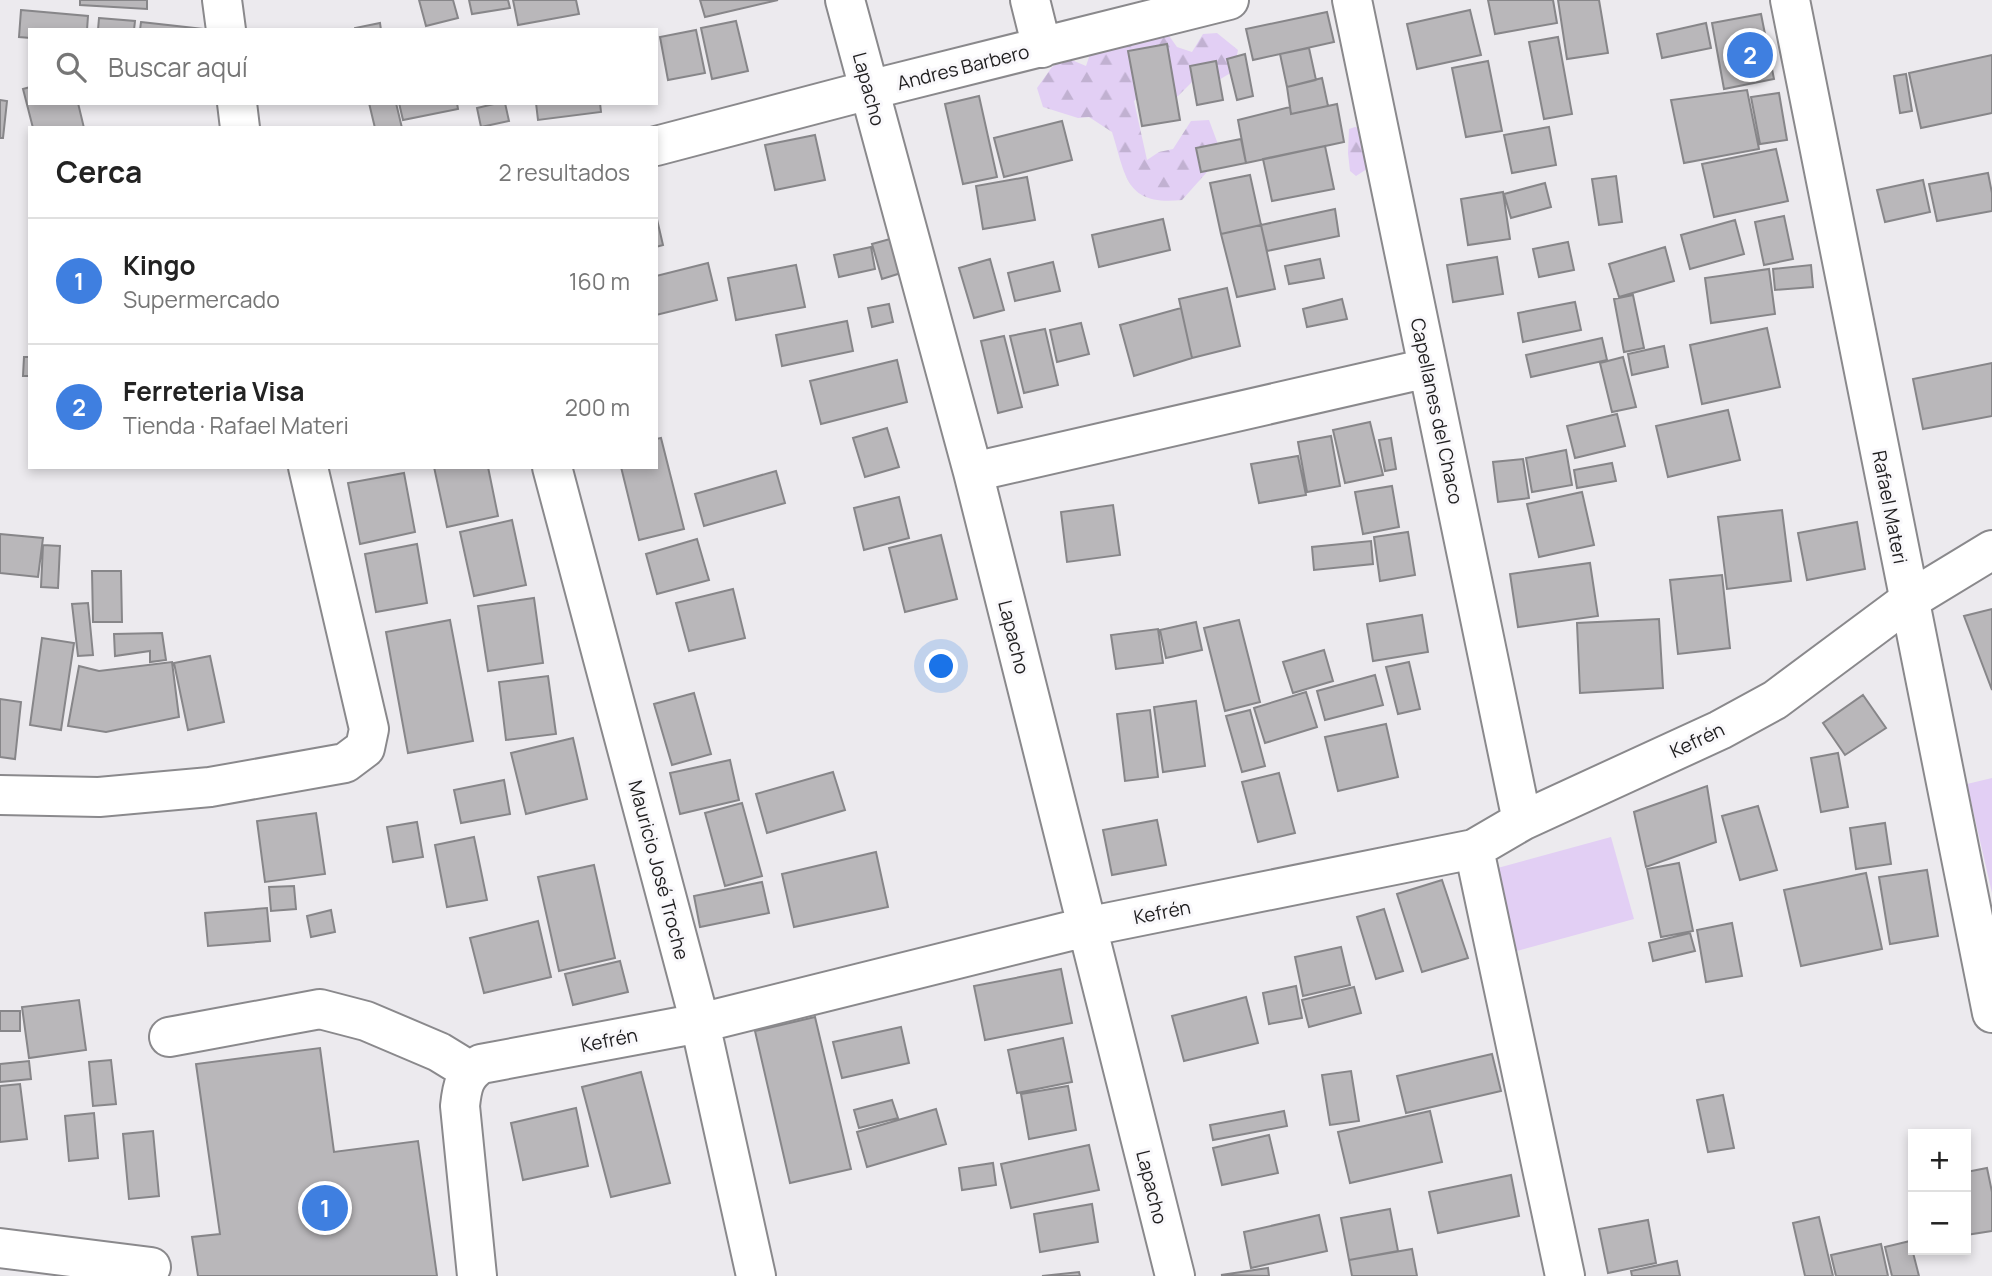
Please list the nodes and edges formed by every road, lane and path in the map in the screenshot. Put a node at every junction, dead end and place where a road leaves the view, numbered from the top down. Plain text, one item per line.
1 (222, 0) edge
2 (845, 0) edge
3 (1030, 0) edge
4 (1229, 0) edge
5 (1352, 0) edge
6 (1790, 0) edge
7 (226, 28) edge
8 (1042, 47) junction
9 (869, 90) junction
10 (237, 105) edge
11 (240, 126) edge
12 (658, 145) edge
13 (1429, 368) junction
14 (308, 469) edge
15 (553, 469) edge
16 (973, 472) junction
17 (1992, 550) edge
18 (1908, 601) junction
19 (0, 795) edge
20 (1522, 821) junction
21 (1474, 849) junction
22 (1086, 928) junction
23 (1992, 1013) edge
24 (700, 1023) junction
25 (169, 1037) dead end
26 (470, 1071) junction
27 (0, 1248) edge
28 (151, 1266) dead end
29 (477, 1276) edge
30 (756, 1276) edge
31 (1175, 1276) edge
32 (1565, 1276) edge

1 - 7 street
2 - 9 street, Lapacho
3 - 8 street
4 - 8 street, Andres Barbero
5 - 13 street, Capellanes del Chaco
6 - 18 street, Rafael Materi
8 - 9 street, Andres Barbero
9 - 12 street, Andres Barbero
9 - 16 street, Lapacho
10 - 11 street
13 - 16 street
13 - 20 street, Capellanes del Chaco
14 - 19 street
15 - 24 street, Mauricio José Troche
16 - 22 street, Lapacho
17 - 18 street, Kefrén
18 - 20 street, Kefrén
18 - 23 street, Rafael Materi
20 - 21 street, Kefrén
21 - 22 street, Kefrén
21 - 32 street
22 - 24 street, Kefrén
22 - 31 street, Lapacho
24 - 26 street, Kefrén
24 - 30 street, Mauricio José Troche
25 - 26 street
26 - 29 street
27 - 28 street

